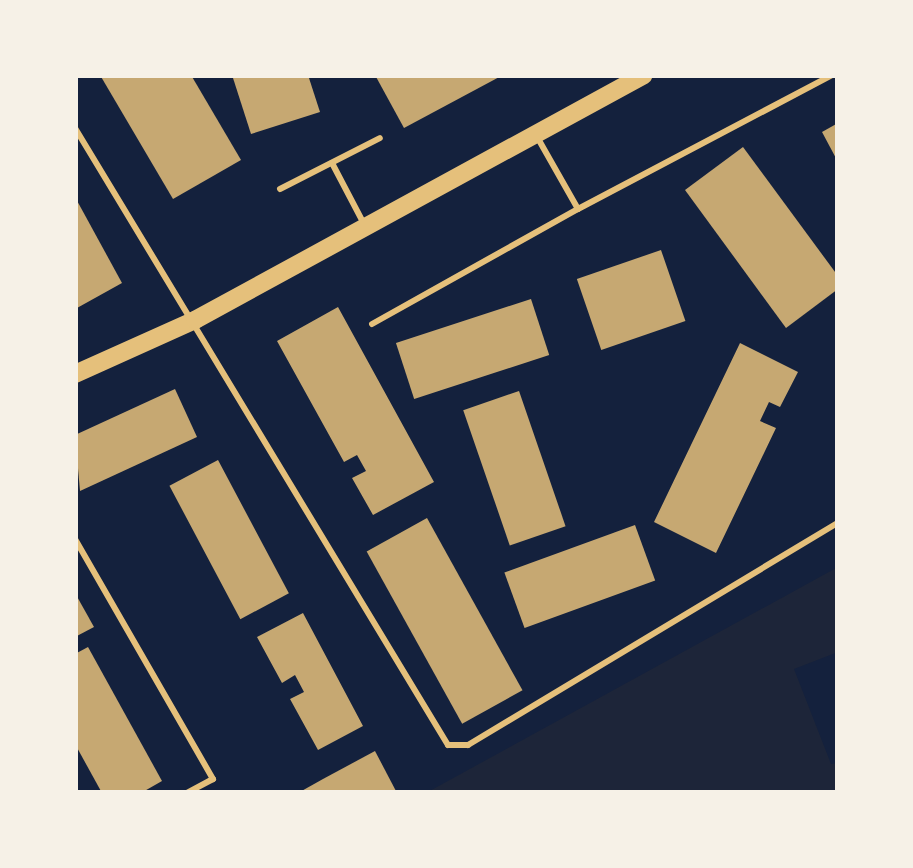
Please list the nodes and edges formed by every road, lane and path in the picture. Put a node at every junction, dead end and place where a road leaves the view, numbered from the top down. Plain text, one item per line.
1 (644, 75) edge
2 (832, 75) edge
3 (75, 128) edge
4 (536, 134) junction
5 (380, 138) dead end
6 (332, 163) junction
7 (280, 190) dead end
8 (578, 209) junction
9 (365, 226) junction
10 (195, 320) junction
11 (372, 324) dead end
12 (75, 374) edge
13 (838, 523) edge
14 (75, 539) edge
15 (79, 554) edge
16 (188, 793) edge

1 - 4 street
2 - 8 lane
3 - 10 lane
4 - 8 lane
4 - 9 street
5 - 6 lane
6 - 7 lane
6 - 9 lane
8 - 11 lane
9 - 10 street
10 - 12 street
10 - 13 lane
14 - 15 lane
15 - 16 lane

